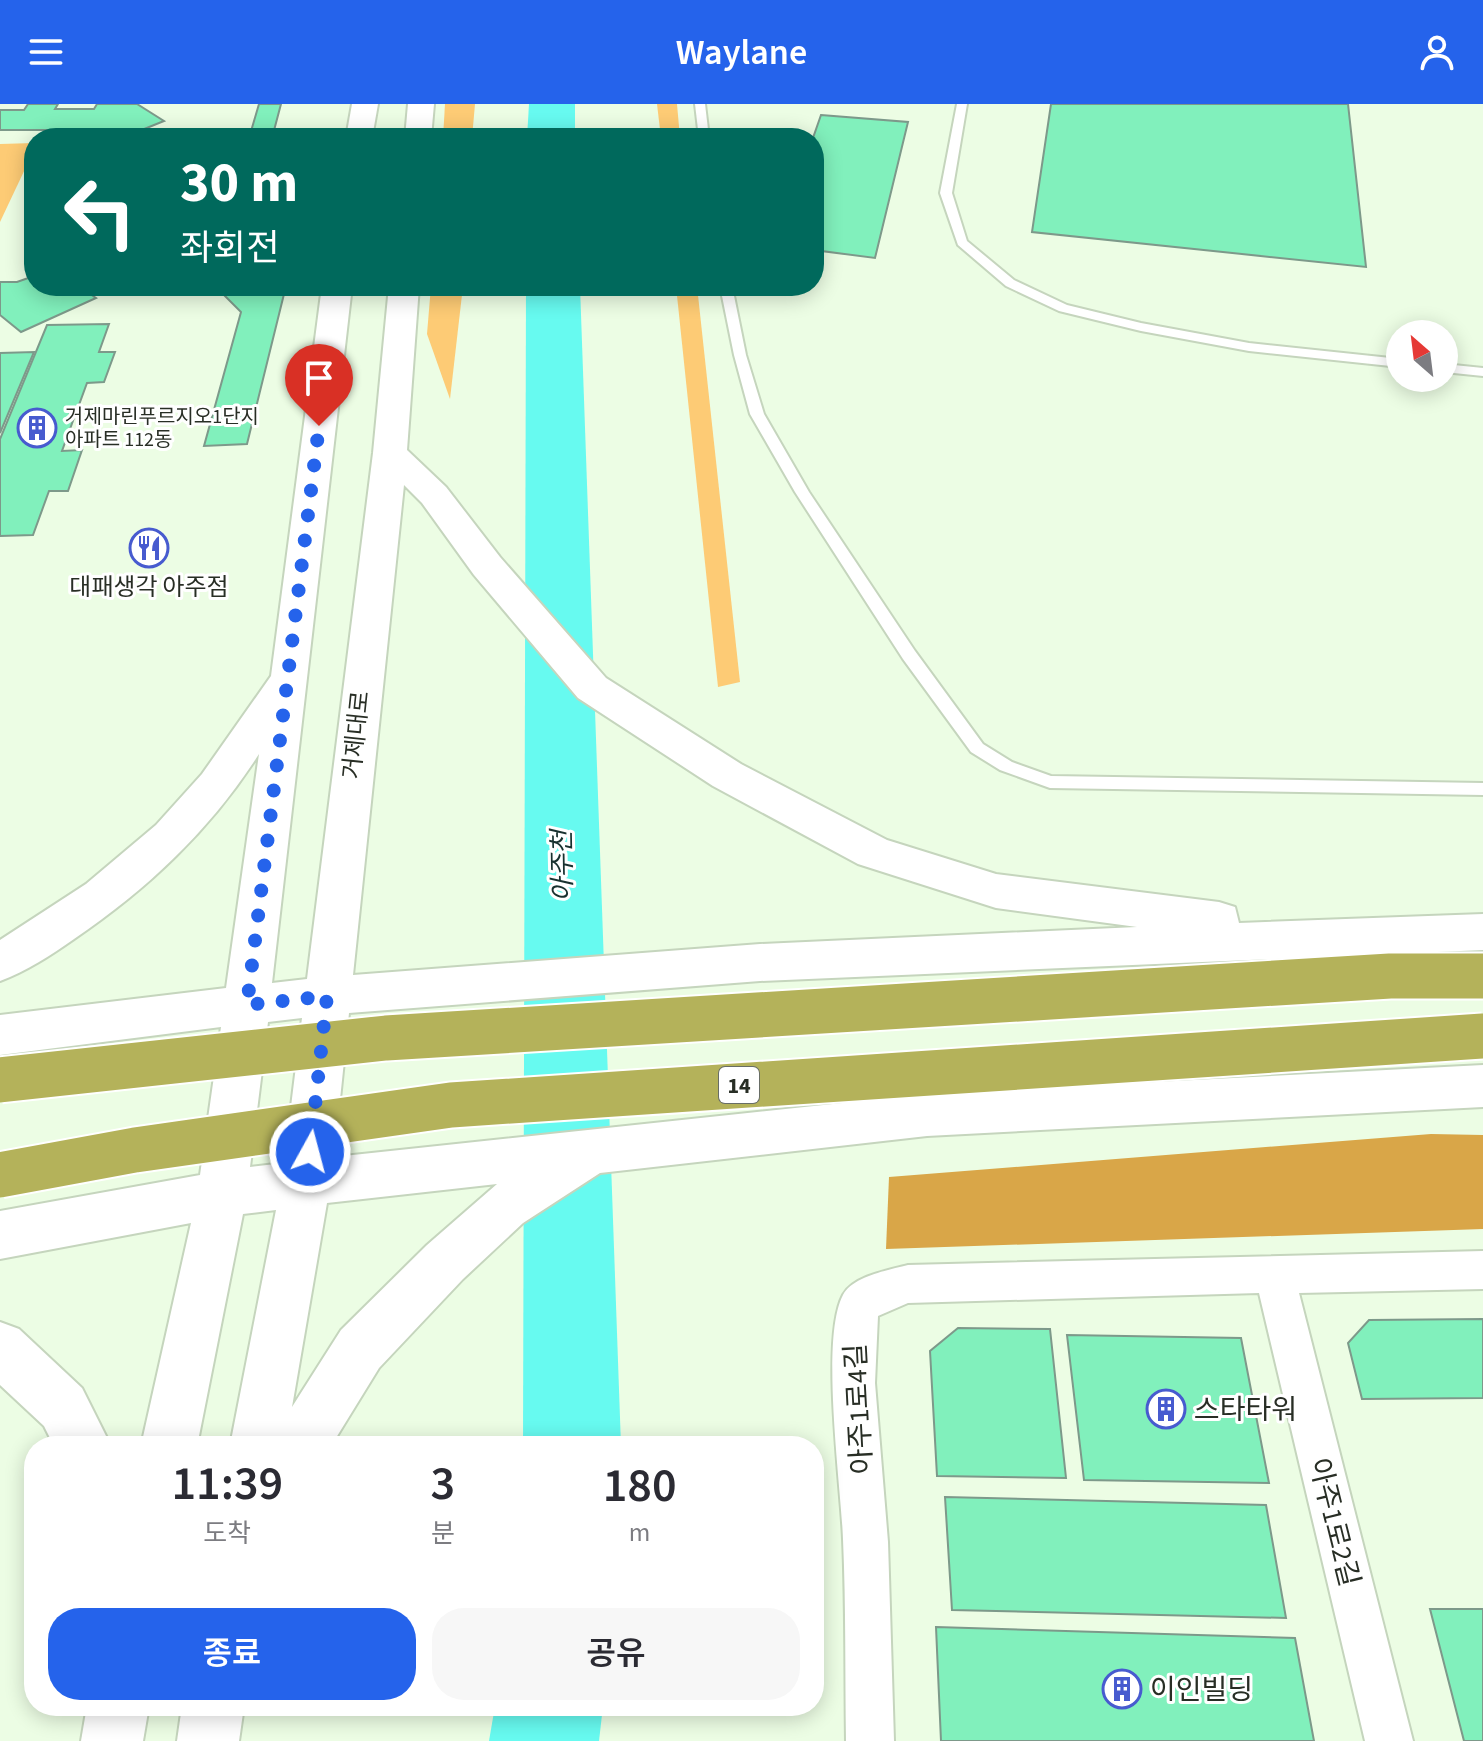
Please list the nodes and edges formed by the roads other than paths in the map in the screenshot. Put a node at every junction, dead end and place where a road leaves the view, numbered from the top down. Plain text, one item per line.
1 (365, 104) edge
2 (421, 104) edge
3 (700, 104) edge
4 (962, 104) edge
5 (361, 128) edge
6 (419, 128) edge
7 (703, 128) edge
8 (336, 296) edge
9 (403, 296) edge
10 (728, 296) edge
11 (1386, 362) edge
12 (1458, 369) edge
13 (1483, 372) edge
14 (390, 453) junction
15 (290, 677) junction
16 (1483, 789) edge
17 (1483, 932) edge
18 (1357, 937) junction
19 (0, 962) edge
20 (1483, 976) edge
21 (327, 996) junction
22 (247, 1005) junction
23 (0, 1035) edge
24 (1483, 1036) edge
25 (0, 1080) edge
26 (1483, 1086) edge
27 (593, 1150) junction
28 (0, 1175) edge
29 (306, 1183) junction
30 (222, 1194) junction
31 (0, 1235) edge
32 (1483, 1270) edge
33 (1274, 1274) junction
34 (0, 1348) edge
35 (78, 1436) edge
36 (171, 1436) edge
37 (260, 1436) edge
38 (306, 1436) edge
39 (116, 1716) edge
40 (212, 1716) edge
41 (112, 1741) edge
42 (208, 1741) edge
43 (870, 1741) edge
44 (1389, 1741) edge

1 - 5 street
2 - 6 street
3 - 7 lane
4 - 11 lane
8 - 15 street
9 - 14 street, 거제대로
10 - 16 lane
12 - 13 lane
14 - 18 street
14 - 21 street, 거제대로
15 - 19 street
15 - 22 street
17 - 18 street
18 - 21 street
20 - 25 highway, bridge
21 - 22 street
21 - 29 street, 거제대로
22 - 23 street
22 - 30 street
24 - 28 highway, 14, bridge
26 - 27 street
27 - 29 street
27 - 38 street
29 - 30 street
29 - 37 street, 거제대로
30 - 31 street
30 - 36 street
32 - 33 street
33 - 43 street, 아주1로4길
33 - 44 street, 아주1로2길
34 - 35 street
39 - 41 street
40 - 42 street

